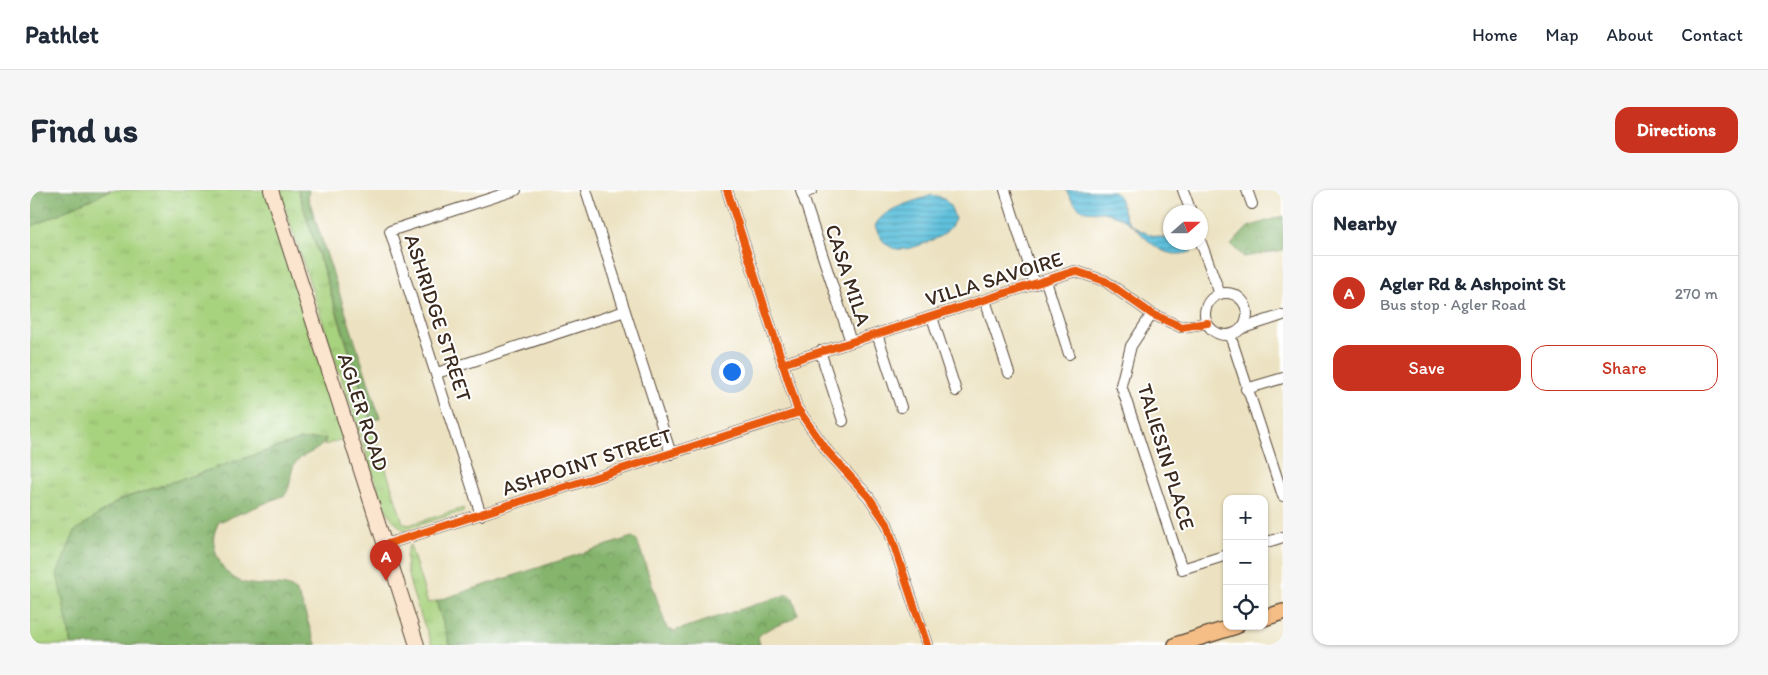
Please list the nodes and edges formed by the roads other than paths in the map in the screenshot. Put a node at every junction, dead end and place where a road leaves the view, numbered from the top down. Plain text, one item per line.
1 (271, 190) edge
2 (516, 190) edge
3 (586, 190) edge
4 (727, 190) edge
5 (1005, 190) edge
6 (1183, 190) edge
7 (1247, 190) edge
8 (805, 191) edge
9 (1252, 204) dead end
10 (1188, 205) edge
11 (1204, 250) edge
12 (1046, 281) junction
13 (1034, 284) junction
14 (1220, 294) junction
15 (985, 300) junction
16 (625, 311) junction
17 (1152, 314) junction
18 (1283, 315) edge
19 (932, 317) junction
20 (1207, 323) junction
21 (1243, 328) junction
22 (877, 334) junction
23 (1230, 335) junction
24 (851, 342) junction
25 (820, 351) junction
26 (1069, 354) dead end
27 (782, 364) junction
28 (1009, 372) dead end
29 (437, 373) junction
30 (1283, 378) edge
31 (1246, 389) junction
32 (956, 391) dead end
33 (901, 407) dead end
34 (800, 412) junction
35 (843, 422) dead end
36 (671, 454) junction
37 (1280, 479) edge
38 (1283, 496) edge
39 (481, 514) junction
40 (1283, 537) edge
41 (1268, 542) edge
42 (384, 546) junction
43 (1223, 556) edge
44 (1283, 612) edge
45 (1268, 617) edge
46 (1224, 630) edge
47 (1190, 642) edge
48 (417, 645) edge
49 (927, 645) edge
50 (1176, 645) edge

1 - 42 main road, AGLER ROAD
2 - 29 street, ASHRIDGE STREET
3 - 16 street
4 - 27 street
5 - 13 street
6 - 10 street
7 - 9 street
8 - 24 street, CASA MILA
11 - 14 street
12 - 13 street, VILLA SAVOIRE
12 - 17 street, VILLA SAVOIRE
12 - 26 street
13 - 15 street, VILLA SAVOIRE
14 - 20 street
14 - 21 street
15 - 19 street, VILLA SAVOIRE
15 - 28 street
16 - 29 street
16 - 36 street
17 - 20 street, VILLA SAVOIRE
17 - 43 street, TALIESIN PLACE
18 - 21 street
19 - 22 street, VILLA SAVOIRE
19 - 32 street
20 - 23 street
21 - 23 street
22 - 24 street, VILLA SAVOIRE
22 - 33 street
23 - 31 street
24 - 25 street, VILLA SAVOIRE
25 - 27 street, VILLA SAVOIRE
25 - 35 street
27 - 34 street
29 - 39 street, ASHRIDGE STREET
30 - 31 street
31 - 37 street
34 - 36 street, ASHPOINT STREET
34 - 49 street
36 - 39 street, ASHPOINT STREET
37 - 38 street
39 - 42 street, ASHPOINT STREET
40 - 41 street
42 - 48 main road, AGLER ROAD
44 - 45 main road
46 - 47 main road
47 - 50 main road

